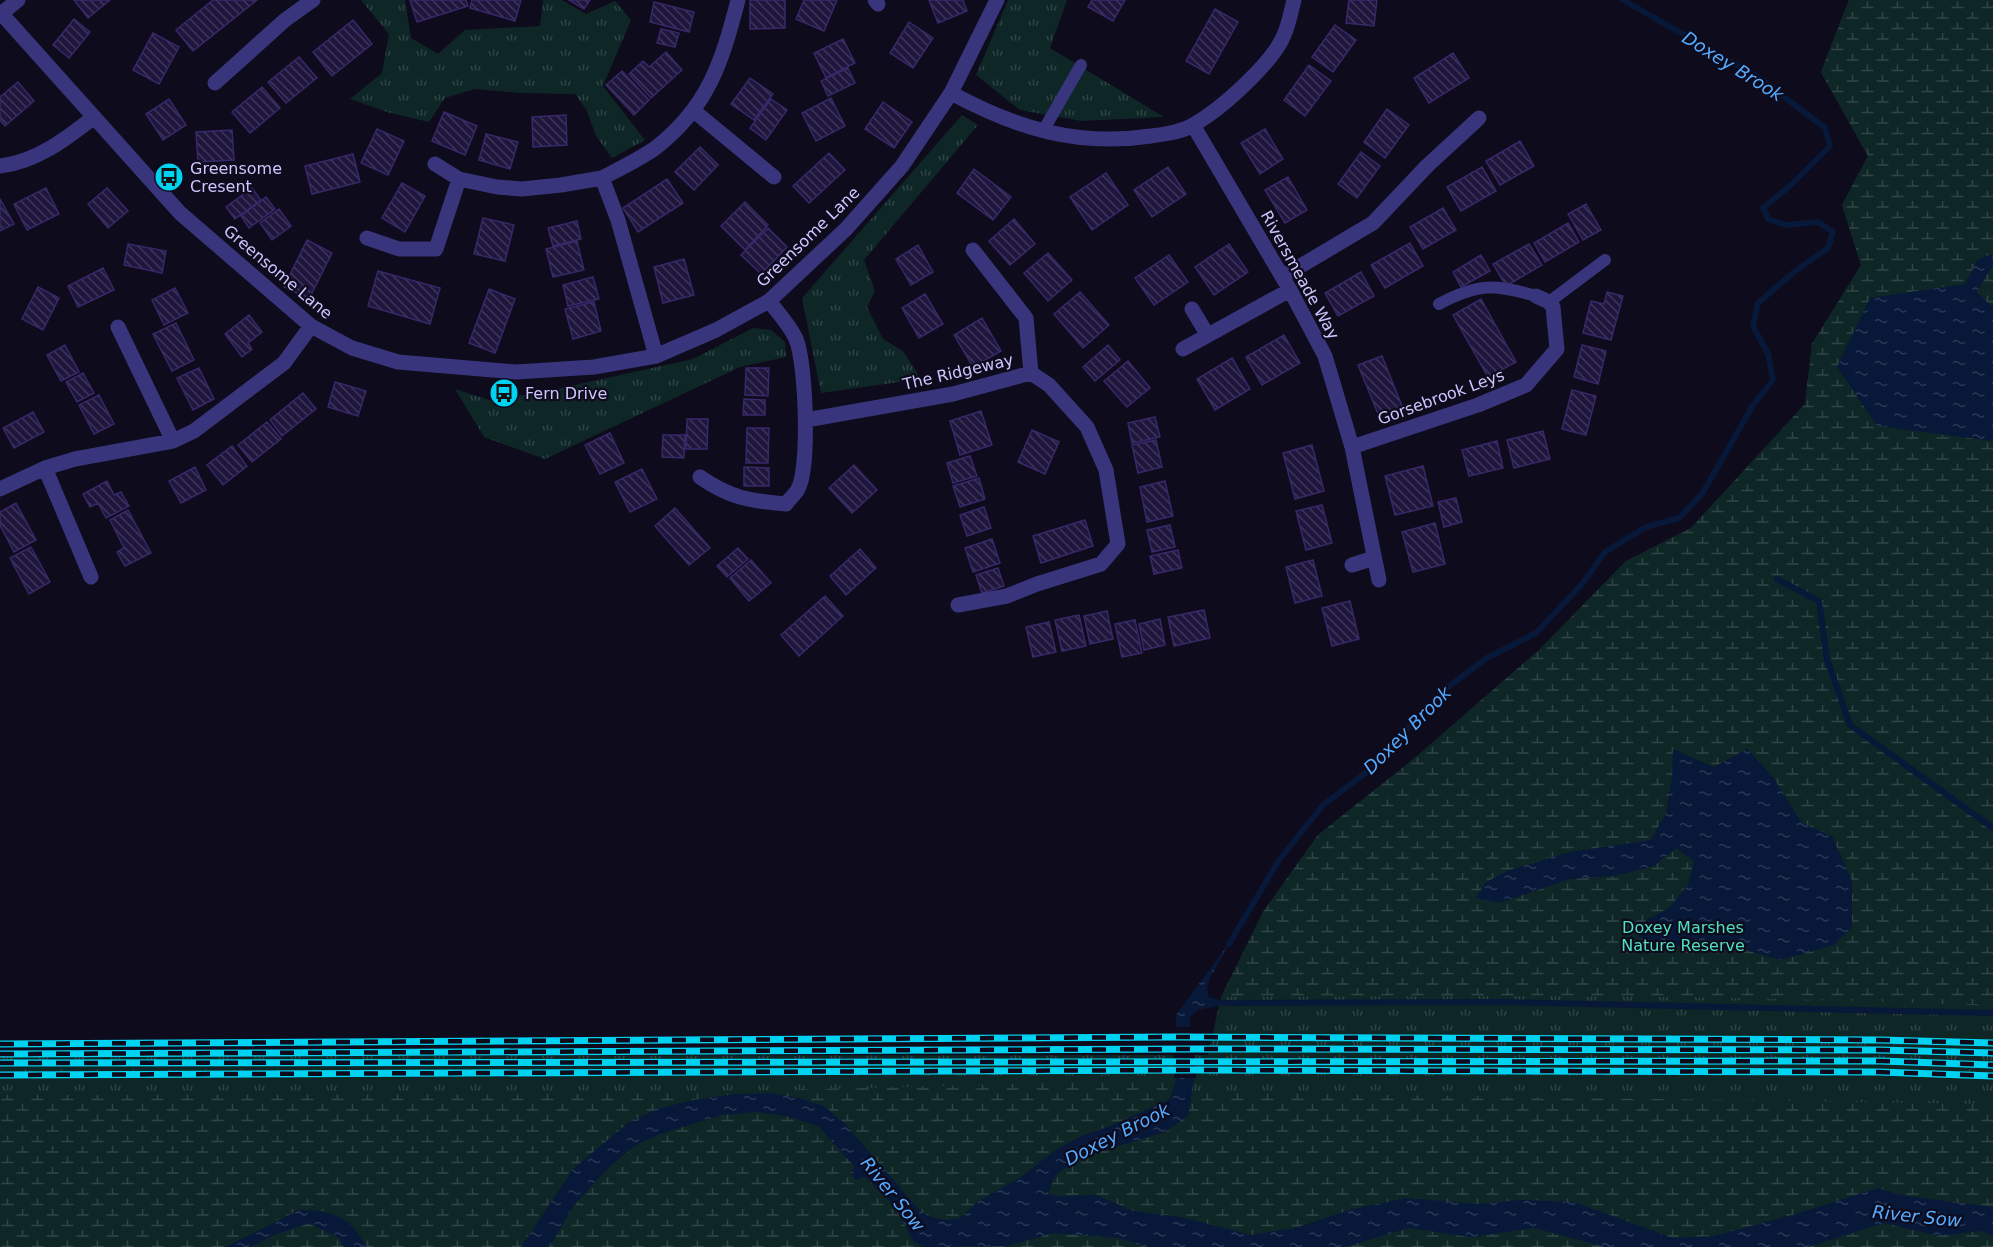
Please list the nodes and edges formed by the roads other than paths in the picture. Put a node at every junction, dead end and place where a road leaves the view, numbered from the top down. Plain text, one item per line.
1 (18, 0) edge
2 (313, 0) edge
3 (738, 0) edge
4 (997, 0) edge
5 (1294, 0) edge
6 (1, 13) edge
7 (1081, 64) dead end
8 (214, 83) dead end
9 (951, 93) junction
10 (694, 111) junction
11 (94, 117) junction
12 (1479, 118) dead end
13 (1193, 125) junction
14 (1043, 131) junction
15 (435, 164) dead end
16 (0, 166) edge
17 (774, 177) dead end
18 (602, 178) junction
19 (459, 179) junction
20 (367, 238) dead end
21 (973, 250) dead end
22 (1605, 260) dead end
23 (1286, 283) junction
24 (769, 301) junction
25 (1546, 302) junction
26 (1439, 304) dead end
27 (1192, 309) dead end
28 (311, 326) junction
29 (118, 327) dead end
30 (1207, 334) junction
31 (1182, 349) dead end
32 (656, 356) junction
33 (1031, 373) junction
34 (806, 420) junction
35 (173, 441) junction
36 (1352, 447) junction
37 (45, 468) junction
38 (700, 477) dead end
39 (0, 489) edge
40 (1374, 558) junction
41 (1352, 565) dead end
42 (91, 577) dead end
43 (1379, 580) dead end
44 (958, 605) dead end

1 - 6 street
2 - 8 street
3 - 10 street
4 - 9 street, Greensome Lane
5 - 13 street
6 - 11 street, Greensome Lane
7 - 14 lane
9 - 14 street
9 - 24 street, Greensome Lane
10 - 17 street
10 - 18 street
11 - 16 street
11 - 28 street, Greensome Lane
12 - 23 street
13 - 14 street
13 - 23 street, Riversmeade Way
15 - 19 street
18 - 19 street
18 - 32 street
19 - 20 street
21 - 33 street
22 - 25 lane
23 - 30 street
23 - 36 street, Riversmeade Way
24 - 32 street, Greensome Lane
24 - 34 street
25 - 26 lane
25 - 36 street, Gorsebrook Leys
27 - 30 street
28 - 32 street, Greensome Lane
28 - 35 street
29 - 35 street
30 - 31 street
33 - 34 street, The Ridgeway
33 - 44 street, The Ridgeway
34 - 38 street
35 - 37 street
36 - 40 street, Riversmeade Way
37 - 39 street
37 - 42 street
40 - 41 street
40 - 43 street, Riversmeade Way

